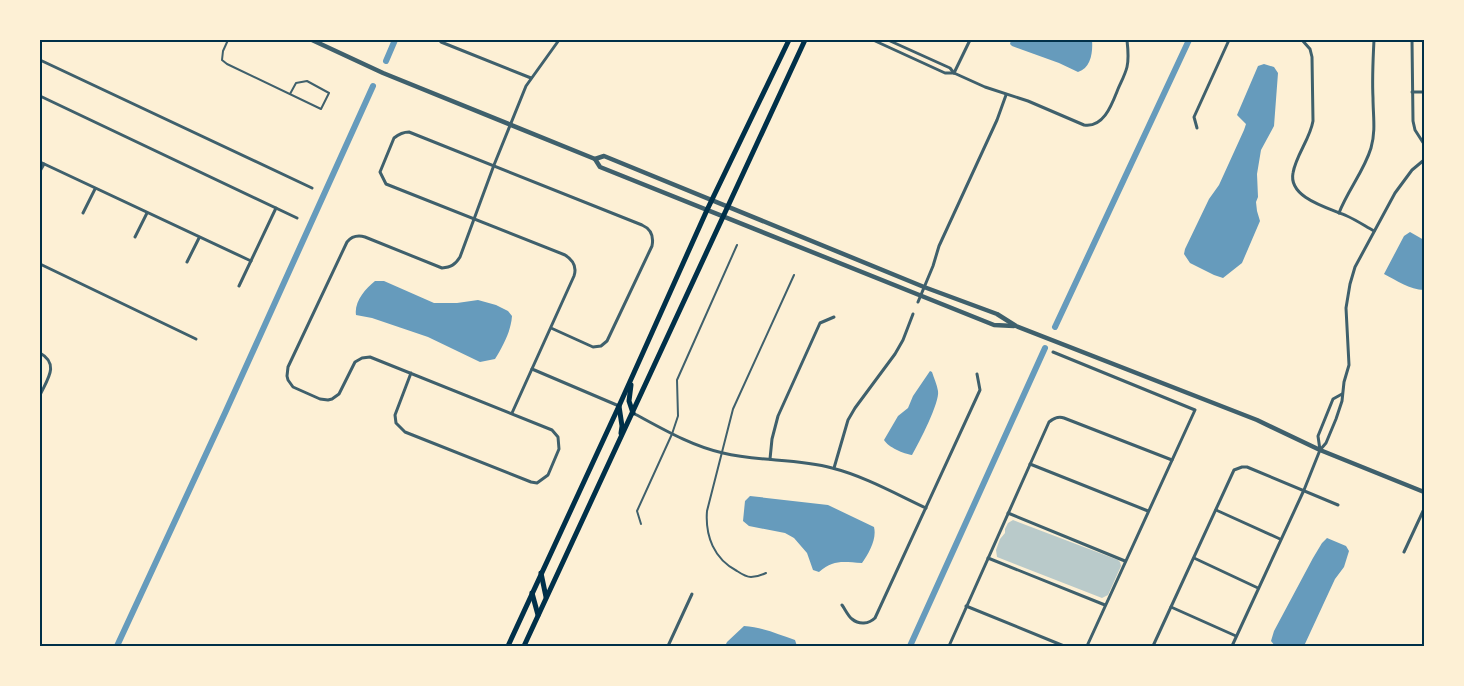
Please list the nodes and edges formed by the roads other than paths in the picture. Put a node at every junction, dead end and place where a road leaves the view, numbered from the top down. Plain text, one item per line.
1 (228, 40) edge
2 (312, 40) edge
3 (442, 40) edge
4 (559, 40) edge
5 (789, 40) edge
6 (805, 40) edge
7 (873, 40) edge
8 (888, 40) edge
9 (970, 40) edge
10 (1127, 40) edge
11 (1229, 40) edge
12 (1302, 40) edge
13 (1374, 40) edge
14 (1412, 40) edge
15 (40, 60) edge
16 (954, 73) junction
17 (531, 78) junction
18 (1412, 92) junction
19 (1424, 92) edge
20 (290, 94) junction
21 (1006, 95) junction
22 (40, 96) edge
23 (511, 125) junction
24 (1197, 128) dead end
25 (1424, 144) edge
26 (595, 159) junction
27 (1424, 160) edge
28 (42, 163) edge
29 (494, 165) junction
30 (40, 172) edge
31 (95, 188) junction
32 (312, 188) dead end
33 (712, 200) junction
34 (728, 207) junction
35 (276, 208) junction
36 (707, 210) junction
37 (83, 213) dead end
38 (147, 213) junction
39 (1339, 213) junction
40 (723, 217) junction
41 (297, 218) dead end
42 (474, 219) junction
43 (1374, 231) junction
44 (135, 238) dead end
45 (199, 238) junction
46 (737, 245) dead end
47 (251, 261) junction
48 (187, 262) dead end
49 (40, 264) edge
50 (794, 275) dead end
51 (239, 286) dead end
52 (924, 287) junction
53 (921, 295) junction
54 (918, 302) dead end
55 (914, 314) dead end
56 (834, 317) dead end
57 (1016, 326) junction
58 (551, 328) junction
59 (196, 339) dead end
60 (1053, 352) dead end
61 (40, 353) edge
62 (532, 369) junction
63 (412, 373) junction
64 (977, 374) dead end
65 (633, 375) junction
66 (1342, 393) junction
67 (40, 395) edge
68 (619, 406) junction
69 (512, 413) junction
70 (633, 414) junction
71 (672, 434) junction
72 (618, 444) junction
73 (1320, 450) junction
74 (721, 453) junction
75 (770, 460) junction
76 (1172, 460) junction
77 (1030, 464) junction
78 (834, 468) junction
79 (1304, 490) junction
80 (1424, 492) edge
81 (1338, 505) dead end
82 (926, 508) junction
83 (1424, 509) edge
84 (1216, 510) junction
85 (1148, 511) junction
86 (1008, 513) junction
87 (641, 524) dead end
88 (1280, 539) junction
89 (1404, 552) dead end
90 (988, 558) junction
91 (1194, 558) junction
92 (1125, 561) junction
93 (541, 573) junction
94 (766, 573) dead end
95 (1258, 588) junction
96 (532, 593) junction
97 (692, 594) dead end
98 (547, 598) junction
99 (842, 605) dead end
100 (1106, 605) junction
101 (966, 606) junction
102 (1171, 607) junction
103 (538, 616) junction
104 (1236, 636) junction
105 (508, 646) edge
106 (524, 646) edge
107 (668, 646) edge
108 (949, 646) edge
109 (1064, 646) edge
110 (1087, 646) edge
111 (1153, 646) edge
112 (1232, 646) edge

1 - 20 lane
2 - 23 street
3 - 17 street
4 - 17 street
5 - 33 main road
6 - 34 main road
7 - 16 street
8 - 16 street
9 - 16 street
10 - 21 street
11 - 24 street
12 - 39 street
13 - 39 street
14 - 18 street
15 - 32 street
16 - 21 street
17 - 23 street
18 - 19 street
18 - 25 street
20 - 20 lane
21 - 52 street
22 - 35 street
23 - 26 street
23 - 29 street
26 - 33 street
26 - 36 street
27 - 43 street
28 - 30 street
28 - 31 street
29 - 42 street
29 - 42 street
29 - 58 street
31 - 37 street
31 - 38 street
33 - 34 street
33 - 36 main road
34 - 40 main road
34 - 52 street
35 - 41 street
35 - 47 street
36 - 40 street
36 - 65 main road
38 - 44 street
38 - 45 street
39 - 43 street
40 - 53 street
40 - 70 main road
42 - 58 street
42 - 63 street
43 - 66 street
45 - 47 street
45 - 48 street
46 - 71 lane
47 - 51 street
49 - 59 street
50 - 74 lane
52 - 53 street
52 - 57 street
53 - 54 street
53 - 57 street
55 - 78 street
56 - 75 street
57 - 73 street
58 - 62 street
60 - 76 street
61 - 67 street
62 - 68 street
62 - 69 street
63 - 69 street
63 - 69 street
64 - 82 street
65 - 68 main road
65 - 70 main road
66 - 73 street
66 - 73 street
68 - 72 main road
68 - 93 main road
70 - 71 street
70 - 72 main road
71 - 74 street
71 - 87 lane
72 - 98 main road
73 - 79 street
73 - 80 street
74 - 75 street
74 - 94 lane
75 - 78 street
76 - 77 street
76 - 85 street
77 - 85 street
77 - 86 street
78 - 82 street
79 - 81 street
79 - 84 street
79 - 88 street
82 - 99 street
83 - 89 street
84 - 88 street
84 - 91 street
85 - 92 street
86 - 90 street
86 - 92 street
88 - 95 street
90 - 100 street
90 - 101 street
91 - 95 street
91 - 102 street
92 - 100 street
93 - 96 main road
93 - 98 main road
95 - 104 street
96 - 103 main road
96 - 105 main road
97 - 107 street
98 - 103 main road
100 - 110 street
101 - 108 street
101 - 109 street
102 - 104 street
102 - 111 street
103 - 106 main road
104 - 112 street

